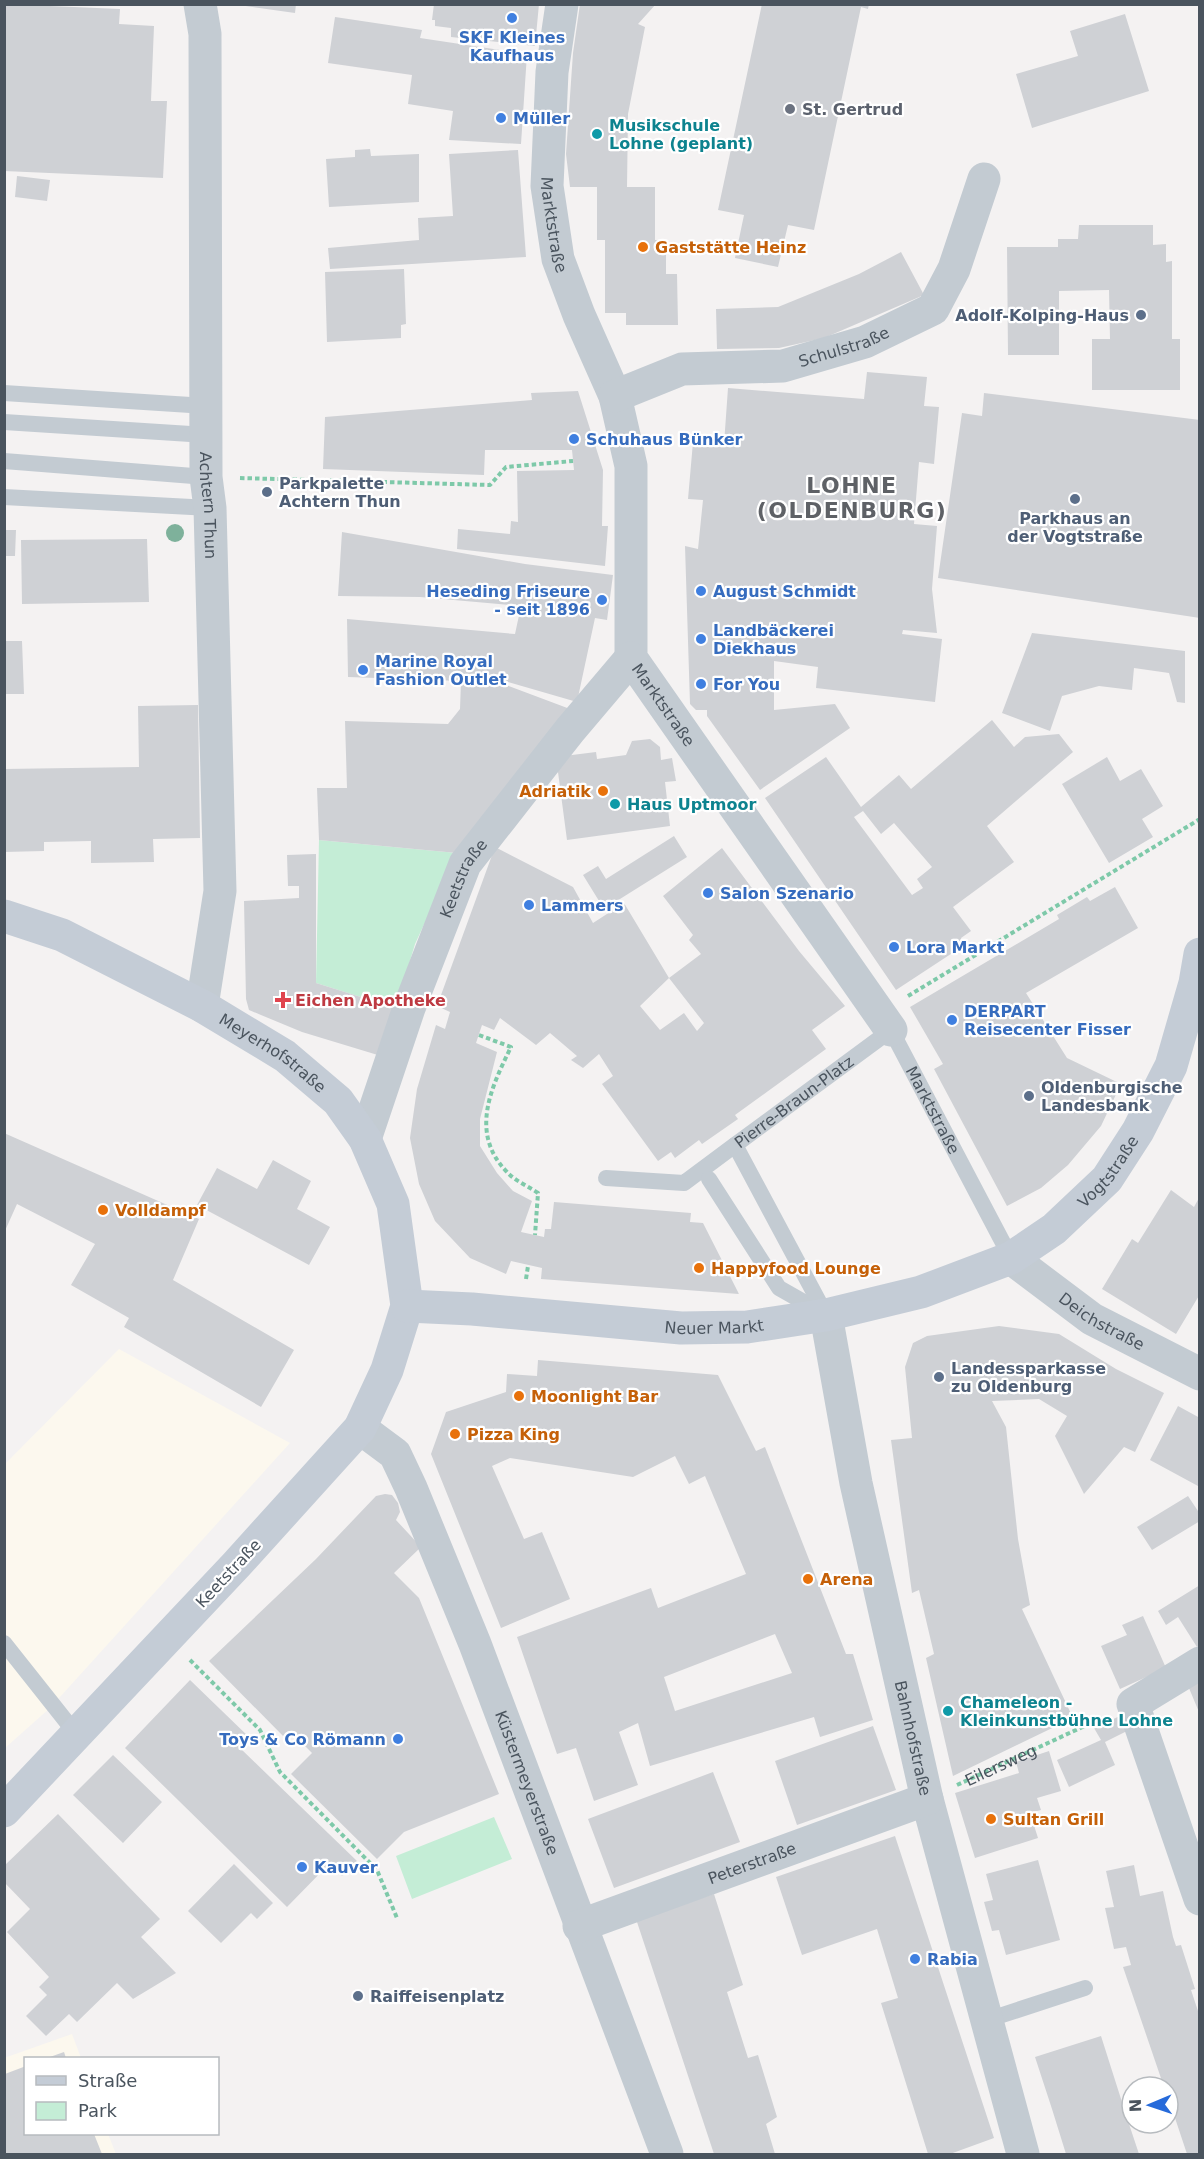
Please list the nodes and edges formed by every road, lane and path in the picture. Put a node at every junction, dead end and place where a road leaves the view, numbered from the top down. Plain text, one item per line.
1 (200, 4) edge
2 (562, 4) edge
3 (984, 179) dead end
4 (4, 393) edge
5 (615, 396) junction
6 (206, 421) junction
7 (4, 422) edge
8 (4, 461) edge
9 (573, 461) dead end
10 (208, 492) junction
11 (4, 497) edge
12 (631, 658) junction
13 (1200, 819) edge
14 (4, 916) edge
15 (1198, 974) edge
16 (202, 1005) junction
17 (885, 1022) junction
18 (479, 1035) dead end
19 (365, 1139) junction
20 (735, 1145) junction
21 (606, 1178) dead end
22 (709, 1179) dead end
23 (535, 1235) dead end
24 (1011, 1258) junction
25 (407, 1306) junction
26 (826, 1315) junction
27 (1200, 1374) edge
28 (360, 1428) junction
29 (168, 1639) junction
30 (4, 1643) edge
31 (1200, 1663) edge
32 (1133, 1704) junction
33 (77, 1735) junction
34 (927, 1799) junction
35 (4, 1811) edge
36 (1200, 1899) edge
37 (397, 1918) dead end
38 (579, 1926) junction
39 (1085, 1988) dead end
40 (987, 2020) junction
41 (667, 2154) edge
42 (1023, 2154) edge

1 - 6 street, Achtern Thun
2 - 5 street, Marktstraße
3 - 5 street, Schulstraße
4 - 6 lane
5 - 12 street, Marktstraße
6 - 7 lane
6 - 10 street, Achtern Thun
8 - 10 lane
9 - 10 path
10 - 11 lane
10 - 16 street, Achtern Thun
12 - 17 street, Marktstraße
12 - 19 street, Keetstraße
13 - 17 path
14 - 16 street, Meyerhofstraße
15 - 24 street, Vogtstraße
16 - 19 street, Meyerhofstraße
17 - 20 lane, Pierre-Braun-Platz
17 - 24 lane, Marktstraße
18 - 23 path
19 - 25 street, Meyerhofstraße
20 - 21 lane
20 - 26 lane, Pierre-Braun-Platz
22 - 26 lane
24 - 26 street, Neuer Markt
24 - 27 street, Deichstraße
25 - 26 street, Neuer Markt
25 - 28 street, Keetstraße
26 - 34 street, Bahnhofstraße
28 - 29 street, Keetstraße
28 - 38 street, Küstermeyerstraße
29 - 33 street, Keetstraße
29 - 37 path
30 - 33 lane
31 - 32 street
32 - 34 path, Eilersweg
32 - 36 street
33 - 35 street, Keetstraße
34 - 38 street, Peterstraße
34 - 40 street, Bahnhofstraße
38 - 41 street, Küstermeyerstraße
39 - 40 lane
40 - 42 street, Bahnhofstraße

